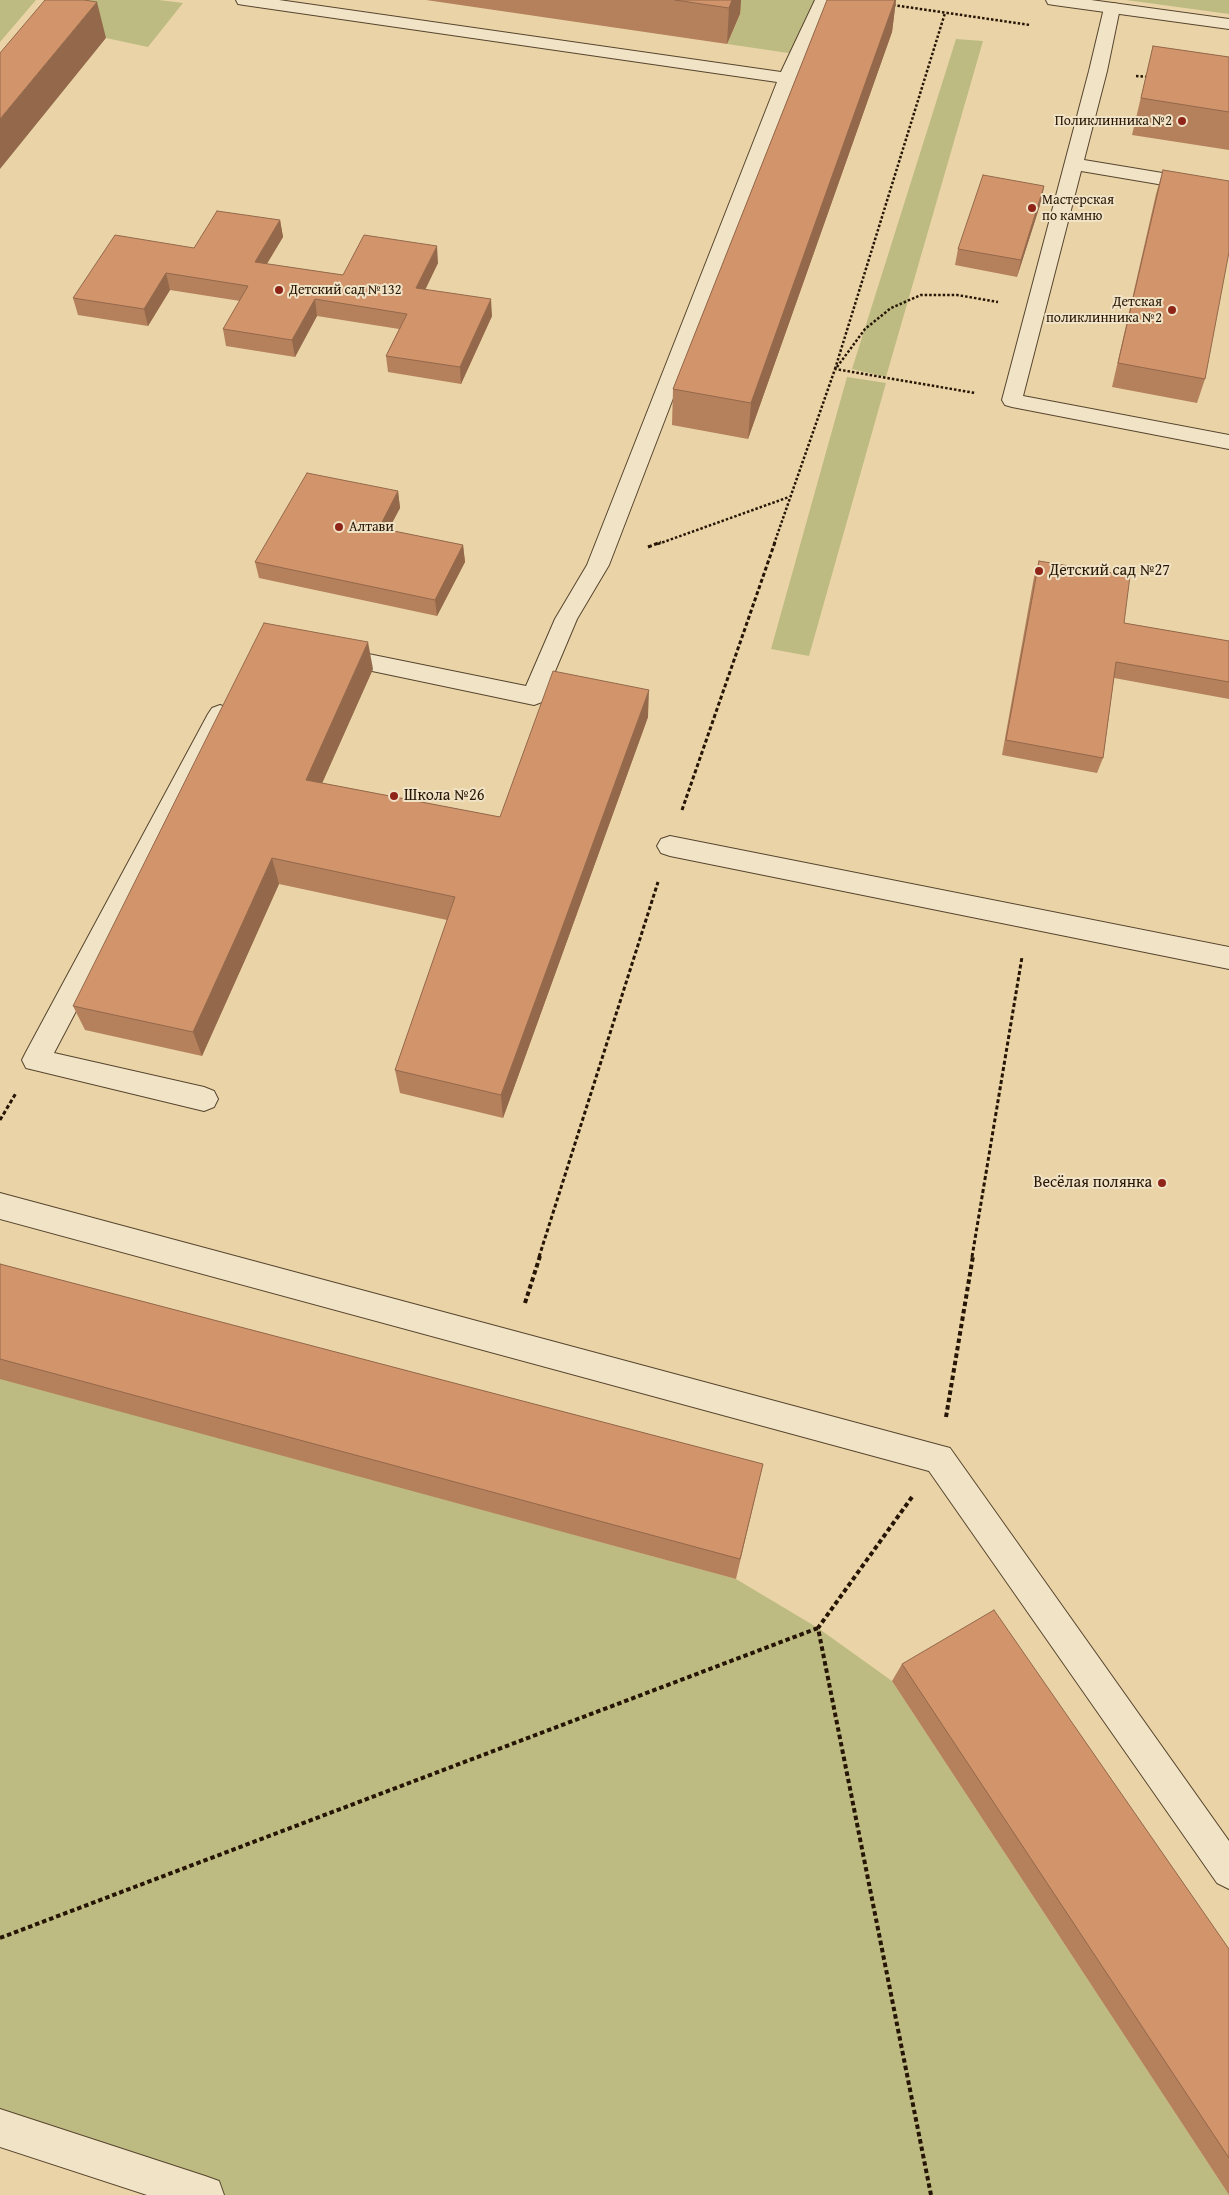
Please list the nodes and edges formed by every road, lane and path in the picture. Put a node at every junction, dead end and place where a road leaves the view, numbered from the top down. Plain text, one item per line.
1 (244, 0) edge
2 (823, 0) edge
3 (1054, 0) edge
4 (1112, 8) junction
5 (945, 13) dead end
6 (1229, 24) edge
7 (787, 78) junction
8 (1074, 164) junction
9 (1229, 190) edge
10 (1035, 308) junction
11 (835, 369) junction
12 (1012, 400) junction
13 (1229, 442) edge
14 (789, 497) junction
15 (598, 565) junction
16 (316, 652) edge
17 (231, 692) edge
18 (670, 846) junction
19 (1028, 917) junction
20 (1229, 958) edge
21 (204, 1099) dead end
22 (0, 1206) edge
23 (512, 1344) junction
24 (939, 1459) junction
25 (818, 1628) junction
26 (1229, 1871) edge
27 (0, 1938) edge
28 (0, 2128) edge
29 (205, 2195) edge
30 (931, 2195) edge

1 - 7 street
2 - 7 street
3 - 4 street
4 - 6 street
4 - 8 street
5 - 11 path
7 - 15 street
8 - 9 street
8 - 10 street
10 - 11 path
10 - 12 street
11 - 12 path
11 - 14 path
12 - 13 street
14 - 15 path
14 - 18 path
15 - 16 street
17 - 21 street
18 - 19 street
18 - 23 path
19 - 20 street
19 - 24 path
22 - 23 street
23 - 24 street
24 - 25 path
24 - 26 street
25 - 27 path
25 - 30 path
28 - 29 street

